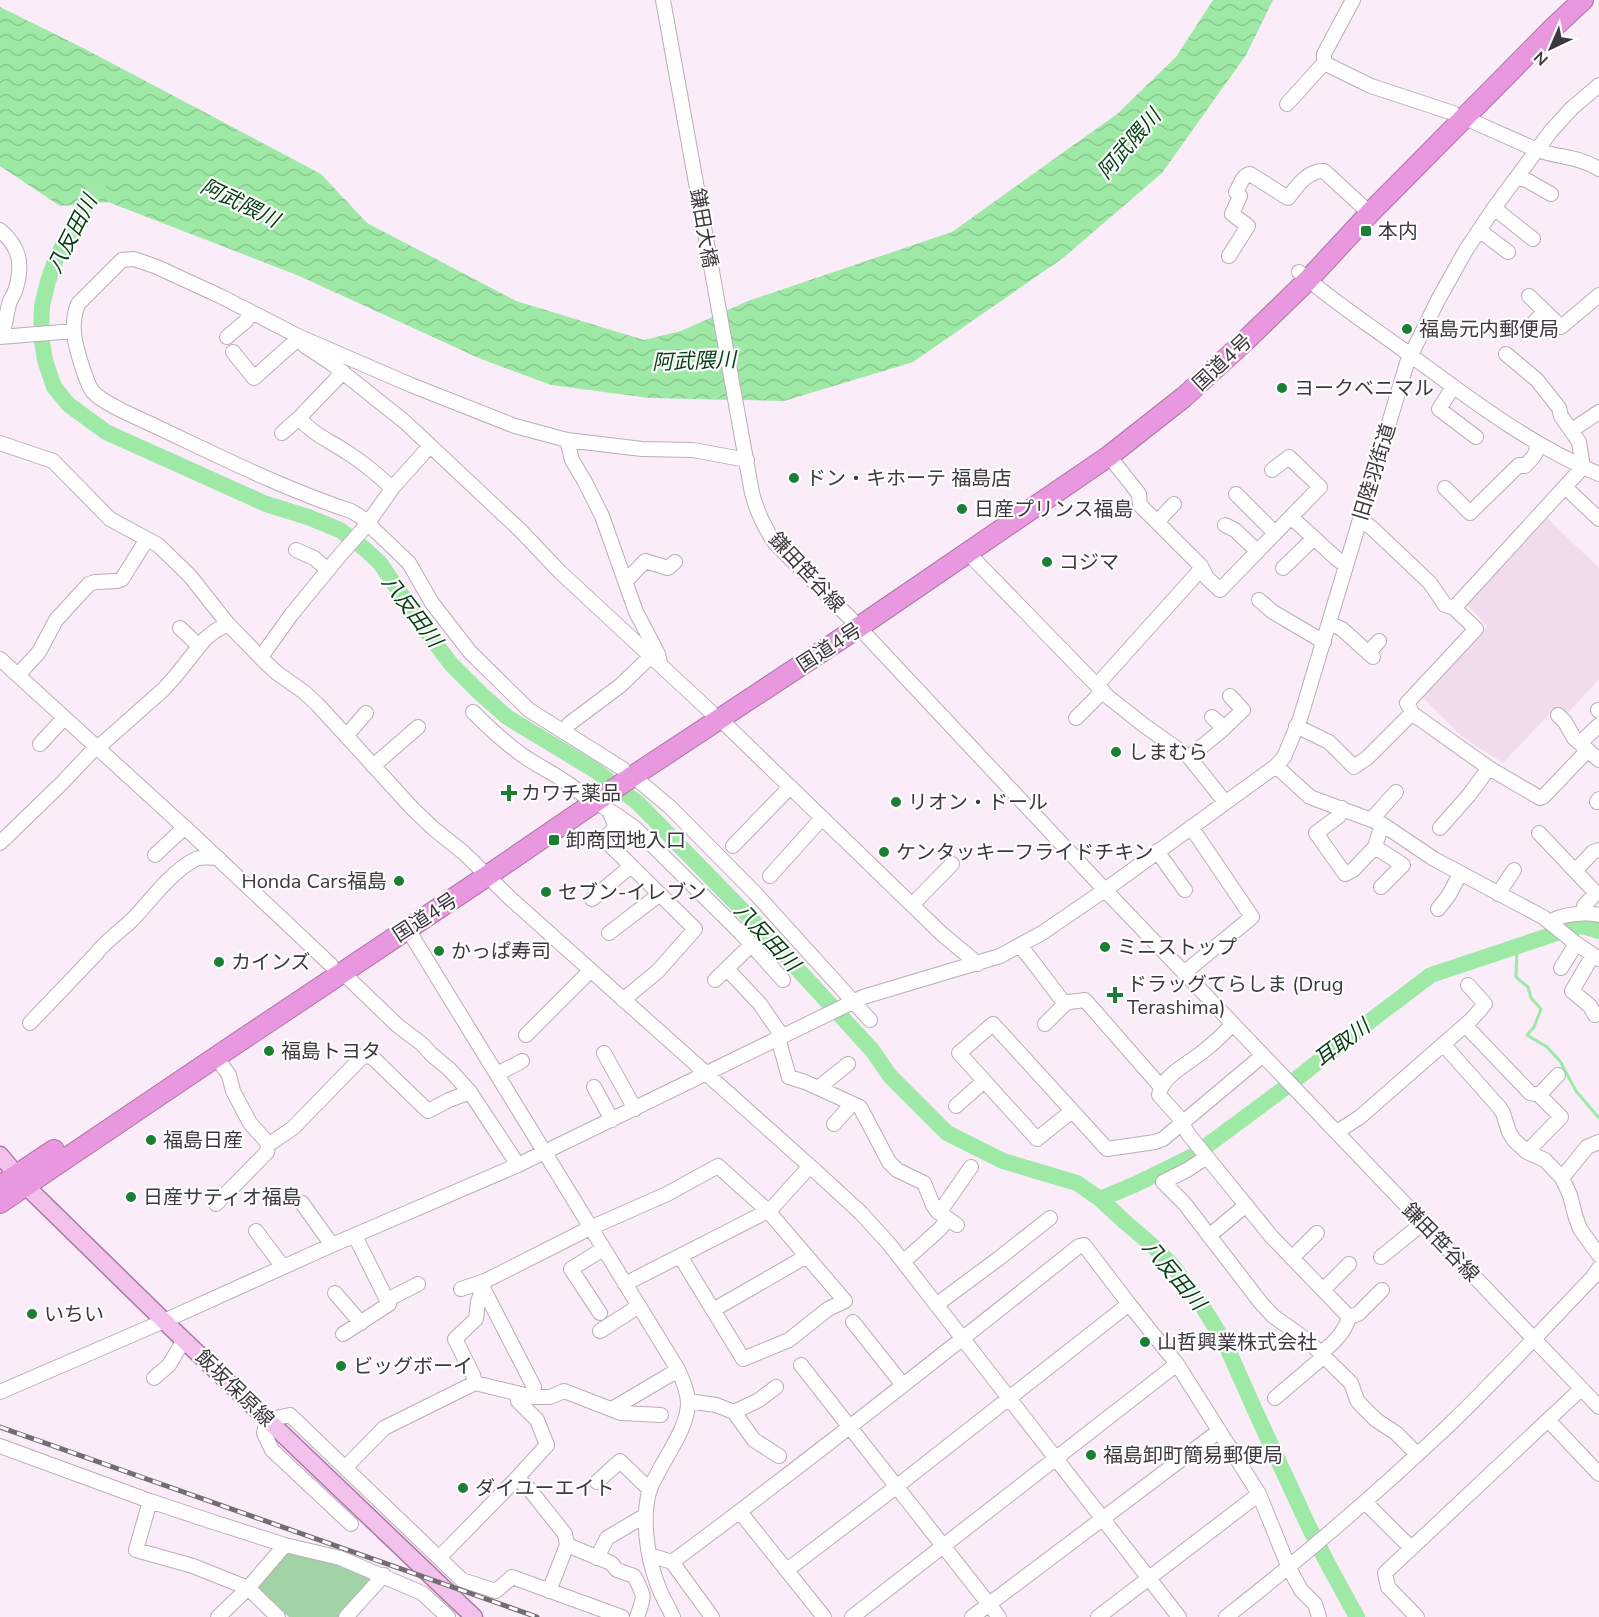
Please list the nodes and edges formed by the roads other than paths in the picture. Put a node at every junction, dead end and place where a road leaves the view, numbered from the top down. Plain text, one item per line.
1 (663, 0) edge
2 (1353, 0) edge
3 (1567, 0) edge
4 (1583, 0) edge
5 (1324, 63) junction
6 (1599, 85) edge
7 (1287, 104) dead end
8 (1459, 115) junction
9 (1537, 150) junction
10 (1599, 169) edge
11 (1517, 177) junction
12 (1551, 194) dead end
13 (1362, 206) junction
14 (1494, 208) junction
15 (0, 230) edge
16 (1479, 230) junction
17 (1533, 239) dead end
18 (1508, 252) dead end
19 (1229, 256) dead end
20 (1304, 276) junction
21 (1599, 295) edge
22 (1528, 296) dead end
23 (1545, 311) junction
24 (251, 312) junction
25 (67, 331) junction
26 (1526, 331) dead end
27 (2, 337) edge
28 (227, 337) dead end
29 (300, 337) junction
30 (233, 352) dead end
31 (1506, 354) dead end
32 (1411, 356) junction
33 (343, 372) junction
34 (1453, 387) junction
35 (1599, 412) edge
36 (299, 418) junction
37 (1572, 430) junction
38 (282, 433) dead end
39 (1476, 437) dead end
40 (567, 440) junction
41 (0, 443) edge
42 (1539, 445) junction
43 (430, 446) junction
44 (1109, 456) junction
45 (746, 458) junction
46 (1583, 467) junction
47 (1272, 470) dead end
48 (1599, 474) edge
49 (1564, 487) junction
50 (392, 488) junction
51 (1445, 488) dead end
52 (1236, 494) dead end
53 (1174, 504) dead end
54 (1291, 517) junction
55 (1360, 519) junction
56 (1599, 519) edge
57 (1157, 522) junction
58 (366, 525) junction
59 (1225, 525) dead end
60 (1275, 533) junction
61 (147, 538) junction
62 (1314, 538) junction
63 (296, 550) dead end
64 (1257, 551) junction
65 (968, 553) junction
66 (675, 562) dead end
67 (1346, 565) junction
68 (1202, 568) junction
69 (1283, 568) dead end
70 (328, 570) junction
71 (626, 581) junction
72 (1259, 600) dead end
73 (1454, 608) junction
74 (855, 623) junction
75 (1329, 623) junction
76 (228, 624) junction
77 (180, 628) dead end
78 (1379, 641) dead end
79 (1324, 642) junction
80 (199, 646) junction
81 (261, 657) junction
82 (0, 660) edge
83 (656, 661) junction
84 (18, 675) junction
85 (1100, 688) junction
86 (1230, 696) dead end
87 (366, 712) dead end
88 (472, 712) dead end
89 (1412, 713) junction
90 (715, 715) junction
91 (1558, 715) dead end
92 (1212, 717) dead end
93 (64, 718) junction
94 (1076, 718) dead end
95 (569, 724) dead end
96 (1599, 725) edge
97 (1296, 726) junction
98 (418, 727) dead end
99 (1224, 728) junction
100 (346, 736) junction
101 (40, 744) dead end
102 (96, 747) junction
103 (1584, 747) junction
104 (1189, 757) junction
105 (1599, 760) edge
106 (373, 766) junction
107 (1276, 766) junction
108 (1489, 768) junction
109 (626, 774) junction
110 (790, 787) junction
111 (1396, 792) dead end
112 (595, 800) junction
113 (1225, 802) junction
114 (1342, 808) junction
115 (822, 818) junction
116 (1377, 821) junction
117 (184, 827) junction
118 (1191, 827) junction
119 (1440, 828) dead end
120 (1539, 833) dead end
121 (0, 843) edge
122 (733, 846) dead end
123 (1375, 847) junction
124 (1599, 850) edge
125 (1157, 852) junction
126 (155, 855) dead end
127 (218, 858) junction
128 (952, 864) dead end
129 (631, 866) junction
130 (1514, 870) dead end
131 (482, 871) junction
132 (1575, 871) junction
133 (1460, 874) junction
134 (770, 876) dead end
135 (1382, 887) dead end
136 (1105, 890) junction
137 (1185, 890) dead end
138 (660, 894) junction
139 (1498, 894) junction
140 (592, 899) dead end
141 (912, 905) junction
142 (1438, 909) dead end
143 (1584, 913) junction
144 (1599, 915) edge
145 (1554, 925) junction
146 (1599, 925) edge
147 (407, 928) junction
148 (609, 933) dead end
149 (1575, 943) junction
150 (751, 945) junction
151 (1020, 945) junction
152 (1596, 957) edge
153 (978, 964) junction
154 (1561, 968) dead end
155 (336, 969) junction
156 (728, 969) junction
157 (590, 971) junction
158 (1184, 973) junction
159 (714, 980) dead end
160 (783, 980) dead end
161 (1468, 985) dead end
162 (623, 1000) junction
163 (852, 1002) junction
164 (1065, 1004) junction
165 (1596, 1014) dead end
166 (870, 1020) dead end
167 (30, 1023) dead end
168 (1045, 1024) dead end
169 (1232, 1024) junction
170 (1465, 1025) junction
171 (526, 1035) dead end
172 (780, 1037) junction
173 (1443, 1044) junction
174 (604, 1053) dead end
175 (1262, 1056) junction
176 (216, 1057) junction
177 (522, 1061) dead end
178 (848, 1064) dead end
179 (705, 1073) junction
180 (497, 1074) junction
181 (1558, 1075) dead end
182 (984, 1081) junction
183 (594, 1087) dead end
184 (1161, 1087) junction
185 (818, 1088) junction
186 (470, 1092) junction
187 (1539, 1095) junction
188 (852, 1104) junction
189 (956, 1106) dead end
190 (635, 1109) junction
191 (1072, 1111) junction
192 (612, 1120) junction
193 (834, 1124) dead end
194 (1183, 1124) junction
195 (1337, 1132) junction
196 (1599, 1142) edge
197 (268, 1146) junction
198 (1203, 1152) junction
199 (1527, 1152) junction
200 (545, 1153) junction
201 (0, 1155) edge
202 (518, 1165) junction
203 (810, 1166) junction
204 (971, 1167) dead end
205 (1562, 1178) junction
206 (22, 1181) junction
207 (0, 1186) edge
208 (0, 1203) edge
209 (216, 1203) dead end
210 (302, 1203) dead end
211 (1246, 1205) junction
212 (768, 1211) junction
213 (1050, 1218) dead end
214 (947, 1219) junction
215 (1423, 1223) junction
216 (590, 1228) junction
217 (256, 1230) dead end
218 (1317, 1233) dead end
219 (355, 1236) junction
220 (1209, 1236) junction
221 (332, 1245) junction
222 (603, 1249) junction
223 (1599, 1255) edge
224 (680, 1256) junction
225 (807, 1256) junction
226 (1381, 1257) dead end
227 (1292, 1258) junction
228 (903, 1262) junction
229 (1349, 1264) dead end
230 (283, 1267) junction
231 (1599, 1268) edge
232 (418, 1284) dead end
233 (625, 1284) junction
234 (484, 1285) junction
235 (461, 1289) dead end
236 (1323, 1290) junction
237 (1382, 1290) dead end
238 (335, 1293) dead end
239 (387, 1300) junction
240 (1129, 1304) junction
241 (936, 1305) junction
242 (639, 1306) junction
243 (713, 1310) junction
244 (600, 1313) dead end
245 (1349, 1317) junction
246 (164, 1321) junction
247 (853, 1322) dead end
248 (361, 1323) junction
249 (600, 1331) dead end
250 (344, 1334) dead end
251 (962, 1339) junction
252 (1533, 1339) junction
253 (184, 1340) junction
254 (1322, 1355) junction
255 (1177, 1364) junction
256 (801, 1365) dead end
257 (678, 1370) junction
258 (154, 1378) dead end
259 (475, 1383) junction
260 (903, 1384) junction
261 (534, 1387) dead end
262 (776, 1388) dead end
263 (1581, 1389) junction
264 (0, 1392) edge
265 (518, 1394) junction
266 (1009, 1398) junction
267 (1275, 1398) dead end
268 (688, 1401) junction
269 (1599, 1407) edge
270 (612, 1409) junction
271 (734, 1412) junction
272 (661, 1415) dead end
273 (267, 1420) junction
274 (1548, 1420) junction
275 (848, 1426) junction
276 (1219, 1431) junction
277 (0, 1446) edge
278 (1417, 1454) junction
279 (779, 1456) dead end
280 (1055, 1458) junction
281 (345, 1468) junction
282 (1599, 1474) edge
283 (517, 1478) junction
284 (597, 1482) dead end
285 (896, 1487) junction
286 (650, 1490) junction
287 (1259, 1494) junction
288 (150, 1501) junction
289 (1365, 1503) junction
290 (740, 1512) junction
291 (646, 1515) junction
292 (1102, 1519) junction
293 (351, 1524) dead end
294 (285, 1545) junction
295 (567, 1545) junction
296 (943, 1546) junction
297 (1411, 1548) junction
298 (650, 1555) junction
299 (439, 1558) junction
300 (597, 1558) junction
301 (672, 1562) junction
302 (1289, 1568) junction
303 (787, 1570) junction
304 (384, 1575) junction
305 (1148, 1578) junction
306 (248, 1588) junction
307 (549, 1591) junction
308 (989, 1603) junction
309 (355, 1614) edge
310 (218, 1617) edge
311 (278, 1617) edge
312 (447, 1617) edge
313 (474, 1617) edge
314 (622, 1617) edge
315 (637, 1617) edge
316 (673, 1617) edge
317 (712, 1617) edge
318 (824, 1617) edge
319 (852, 1617) edge
320 (972, 1617) edge
321 (999, 1617) edge
322 (1098, 1617) edge
323 (1179, 1617) edge
324 (1226, 1617) edge
325 (1319, 1617) edge
326 (1418, 1617) edge

1 - 45 street, 鎌田大橋
2 - 5 street
3 - 8 highway, 国道4号
4 - 8 highway, 国道4号
5 - 7 street
5 - 8 street
6 - 9 street, 旧陸羽街道
8 - 9 street
8 - 13 highway, 国道4号
8 - 20 highway, 国道4号
9 - 10 street
9 - 11 street, 旧陸羽街道
11 - 12 street
11 - 14 street, 旧陸羽街道
13 - 19 street
13 - 20 highway, 国道4号
14 - 16 street, 旧陸羽街道
14 - 17 street
15 - 27 street
16 - 18 street
16 - 32 street, 旧陸羽街道
20 - 32 street
20 - 44 highway, 国道4号
20 - 74 highway, 国道4号
21 - 23 street
22 - 23 street
23 - 26 street
24 - 25 street
24 - 28 street
24 - 29 street
25 - 27 street
25 - 58 street
29 - 30 street
29 - 33 street
29 - 40 street
31 - 37 street
32 - 34 street
32 - 55 street, 旧陸羽街道
33 - 36 street
33 - 43 street
34 - 39 street
34 - 42 street
35 - 37 street
36 - 38 street
36 - 50 street
37 - 46 street
40 - 45 street
40 - 71 street
41 - 61 street
42 - 46 street
42 - 51 street
43 - 50 street
43 - 83 street
44 - 57 street
44 - 65 highway, 国道4号
45 - 74 street, 鎌田笹谷線
46 - 48 street
46 - 49 street
47 - 54 street
49 - 56 street
49 - 73 street
50 - 58 street
52 - 60 street
53 - 57 street
54 - 60 street
54 - 62 street
55 - 67 street, 旧陸羽街道
55 - 73 street
57 - 68 street
58 - 70 street
58 - 109 street
59 - 64 street
60 - 64 street
61 - 76 street
61 - 84 street
62 - 67 street
62 - 69 street
63 - 70 street
64 - 68 street
65 - 74 highway, 国道4号
65 - 85 street
66 - 71 street
67 - 75 street, 旧陸羽街道
68 - 85 street
70 - 81 street
71 - 83 street
72 - 79 street
73 - 89 street
74 - 90 highway, 国道4号
74 - 136 street, 鎌田笹谷線
75 - 78 street
75 - 79 street, 旧陸羽街道
76 - 80 street
76 - 81 street
77 - 80 street
79 - 97 street, 旧陸羽街道
80 - 102 street
81 - 100 street
82 - 84 street
83 - 90 street
83 - 95 street
84 - 93 street
85 - 94 street
85 - 104 street
86 - 99 street
87 - 100 street
88 - 112 street
89 - 97 street
89 - 108 street
90 - 109 highway, 国道4号
90 - 110 street
91 - 103 street
92 - 99 street
93 - 101 street
93 - 102 street
96 - 103 street
97 - 107 street, 旧陸羽街道
98 - 106 street
99 - 104 street
100 - 106 street
102 - 117 street
102 - 121 street
103 - 105 street
103 - 108 street
104 - 113 street
106 - 131 street
107 - 113 street
107 - 114 street
108 - 119 street
109 - 112 highway, 国道4号
109 - 163 street
110 - 115 street
110 - 122 street
111 - 116 street
112 - 129 street
112 - 131 highway, 国道4号
112 - 150 street
113 - 118 street
114 - 116 street
114 - 123 street
115 - 134 street
115 - 141 street
116 - 123 street
116 - 133 street
117 - 126 street
117 - 127 street
118 - 125 street
118 - 158 street
120 - 132 street
123 - 135 street
124 - 132 street
125 - 136 street
125 - 137 street
127 - 155 street
127 - 167 street
128 - 141 street
129 - 138 street
129 - 140 street
130 - 139 street
131 - 147 highway, 国道4号
131 - 155 highway, 国道4号
131 - 157 street
132 - 143 street
133 - 139 street
133 - 142 street
136 - 151 street
136 - 158 street, 鎌田笹谷線
138 - 148 street
138 - 162 street
139 - 145 street
141 - 153 street
143 - 144 street
143 - 145 street
145 - 146 street
145 - 149 street
147 - 155 highway, 国道4号
147 - 180 street
149 - 152 street
149 - 154 street
150 - 156 street
150 - 160 street
151 - 153 street
151 - 164 street
152 - 165 street
153 - 163 street
155 - 176 highway, 国道4号
155 - 186 street
155 - 206 highway, 国道4号
156 - 159 street
156 - 172 street
157 - 162 street
157 - 171 street
158 - 169 street, 鎌田笹谷線
161 - 170 street
162 - 179 street
163 - 166 street
163 - 172 street
164 - 168 street
164 - 184 street
169 - 175 street, 鎌田笹谷線
169 - 184 street
170 - 173 street
170 - 187 street
172 - 179 street
172 - 185 street
173 - 195 street
173 - 199 street
174 - 190 street
175 - 194 street
175 - 195 street, 鎌田笹谷線
176 - 197 street
176 - 206 highway, 国道4号
177 - 180 street
178 - 185 street
179 - 190 street
179 - 203 street
180 - 200 street
181 - 187 street
182 - 189 street
182 - 191 street
182 - 191 street
183 - 192 street
184 - 194 street
185 - 188 street
186 - 197 street
186 - 202 street
187 - 199 street
188 - 193 street
188 - 214 street
190 - 192 street
191 - 194 street
192 - 200 street
194 - 198 street
195 - 215 street, 鎌田笹谷線
196 - 205 street
197 - 209 street
198 - 211 street
198 - 220 street
199 - 205 street
200 - 202 street
200 - 216 street
201 - 206 main road, 飯坂保原線
202 - 219 street
203 - 212 street
203 - 228 street
204 - 214 street
205 - 223 street
206 - 207 highway, 国道4号
206 - 208 highway, 国道4号
206 - 246 main road, 飯坂保原線
210 - 221 street
211 - 220 street
211 - 227 street
212 - 216 street
212 - 224 street
212 - 225 street
213 - 241 street
214 - 228 street
215 - 226 street
215 - 252 street, 鎌田笹谷線
216 - 222 street
216 - 234 street
217 - 230 street
218 - 227 street
219 - 221 street
219 - 239 street
220 - 254 street
221 - 230 street
222 - 233 street
222 - 244 street
224 - 233 street
224 - 243 street
225 - 243 street
225 - 243 street
227 - 236 street
228 - 241 street
229 - 236 street
230 - 246 street
231 - 252 street
232 - 239 street
233 - 242 street
234 - 235 street
234 - 259 street
234 - 261 street
236 - 245 street
237 - 245 street
238 - 248 street
239 - 248 street
240 - 251 street
240 - 255 street
240 - 266 street
241 - 251 street
242 - 249 street
242 - 257 street
245 - 254 street
246 - 253 main road, 飯坂保原線
246 - 264 street
247 - 260 street
248 - 250 street
251 - 260 street
251 - 266 street
252 - 263 street, 鎌田笹谷線
252 - 278 street
253 - 258 street
253 - 273 main road, 飯坂保原線
254 - 267 street
254 - 278 street
255 - 276 street
255 - 280 street
256 - 275 street
257 - 268 street
257 - 270 street
259 - 265 street
259 - 281 street
260 - 275 street
262 - 271 street
263 - 269 street, 鎌田笹谷線
263 - 274 street
265 - 270 street
265 - 283 street
266 - 280 street
266 - 285 street
268 - 271 street
268 - 286 street
270 - 272 street
271 - 279 street
273 - 281 street
273 - 293 street
273 - 313 main road, 飯坂保原線
274 - 282 street
274 - 297 street
275 - 285 street
275 - 290 street
276 - 287 street
276 - 292 street
277 - 288 street
278 - 289 street
280 - 292 street
280 - 296 street
281 - 299 street
283 - 295 street
283 - 299 street
284 - 286 street
285 - 296 street
285 - 303 street
286 - 291 street
287 - 302 street
287 - 305 street
288 - 294 street
288 - 306 street
289 - 297 street
289 - 302 street
290 - 301 street
290 - 303 street
291 - 298 street
291 - 300 street
292 - 305 street
292 - 308 street
294 - 304 street
294 - 306 street
295 - 300 street
295 - 307 street
296 - 308 street
296 - 319 street
297 - 326 street
298 - 301 street
298 - 316 street
299 - 307 street
300 - 315 street
301 - 317 street
302 - 324 street
302 - 325 street
303 - 318 street
304 - 309 street
304 - 312 street
305 - 322 street
305 - 323 street
306 - 310 street
306 - 311 street
307 - 314 street
308 - 320 street
308 - 321 street

